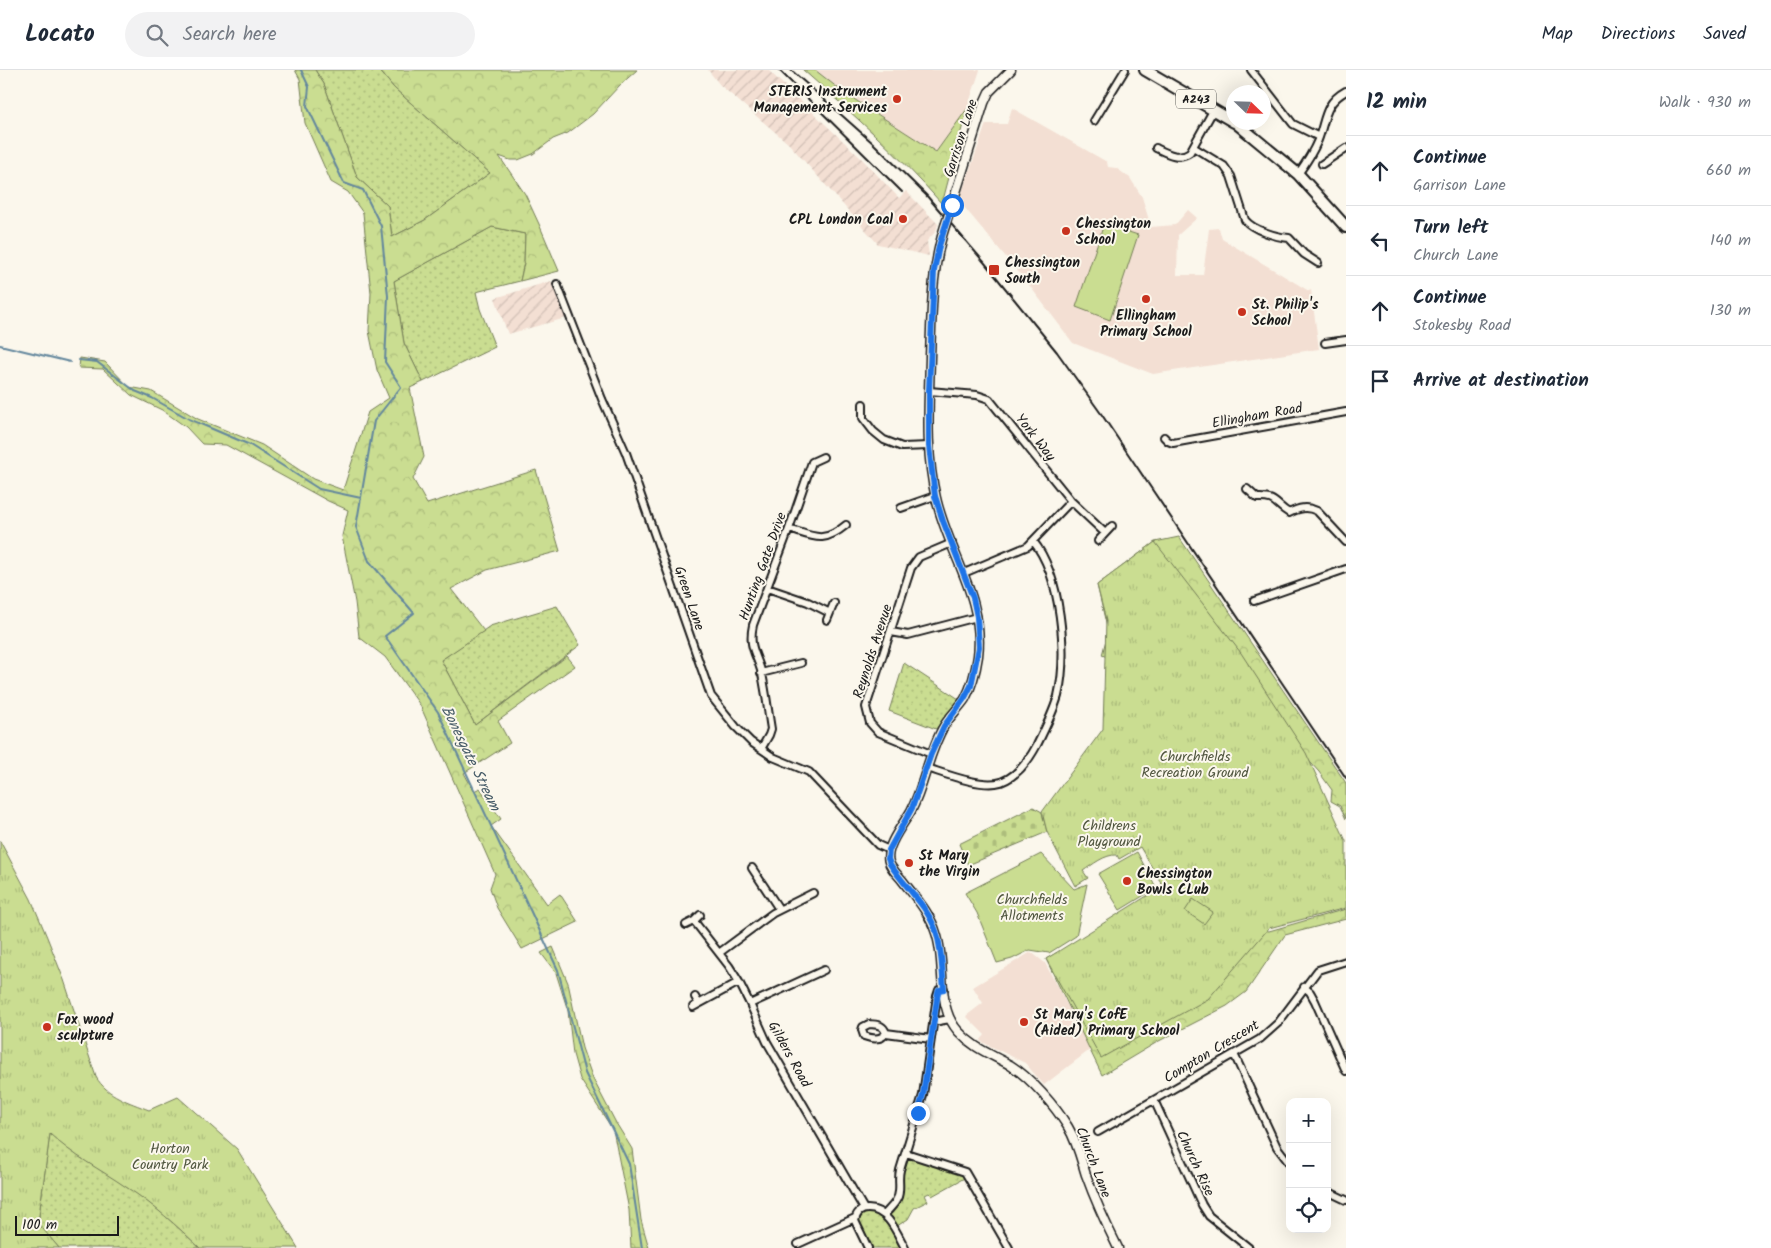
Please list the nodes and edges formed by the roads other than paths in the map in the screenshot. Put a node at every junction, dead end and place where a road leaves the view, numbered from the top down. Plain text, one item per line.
1 (1011, 70) edge
2 (1126, 70) edge
3 (1144, 70) edge
4 (1252, 70) edge
5 (1346, 91) edge
6 (1214, 109) junction
7 (1226, 117) edge
8 (1094, 121) dead end
9 (1244, 130) edge
10 (1319, 137) junction
11 (1193, 147) junction
12 (1156, 148) dead end
13 (1346, 148) edge
14 (1322, 164) dead end
15 (1298, 174) junction
16 (1346, 227) edge
17 (1318, 263) dead end
18 (557, 284) dead end
19 (1346, 340) edge
20 (1325, 343) dead end
21 (929, 391) junction
22 (863, 404) dead end
23 (1346, 414) edge
24 (1164, 437) dead end
25 (929, 446) junction
26 (823, 457) dead end
27 (1247, 489) dead end
28 (935, 496) junction
29 (1071, 501) junction
30 (901, 508) dead end
31 (846, 525) dead end
32 (1112, 526) dead end
33 (789, 529) junction
34 (1106, 533) junction
35 (1033, 541) junction
36 (1098, 541) dead end
37 (952, 542) junction
38 (1346, 542) edge
39 (1346, 569) edge
40 (964, 573) junction
41 (767, 588) junction
42 (1254, 601) dead end
43 (834, 603) dead end
44 (830, 613) junction
45 (977, 617) junction
46 (827, 620) dead end
47 (891, 632) junction
48 (801, 663) dead end
49 (761, 673) junction
50 (761, 749) junction
51 (931, 754) junction
52 (927, 768) junction
53 (889, 850) junction
54 (752, 868) dead end
55 (757, 876) junction
56 (751, 881) dead end
57 (813, 893) dead end
58 (779, 909) junction
59 (700, 915) dead end
60 (694, 921) junction
61 (686, 925) dead end
62 (719, 953) junction
63 (1346, 961) edge
64 (824, 970) dead end
65 (739, 982) junction
66 (1304, 987) junction
67 (944, 989) junction
68 (695, 997) dead end
69 (699, 1004) junction
70 (750, 1004) junction
71 (693, 1007) dead end
72 (950, 1019) junction
73 (933, 1022) junction
74 (886, 1033) dead end
75 (931, 1039) junction
76 (1234, 1054) junction
77 (1346, 1071) edge
78 (1154, 1100) junction
79 (1098, 1132) dead end
80 (906, 1153) junction
81 (1286, 1159) edge
82 (1331, 1193) edge
83 (1346, 1200) edge
84 (864, 1209) junction
85 (884, 1215) junction
86 (855, 1218) junction
87 (798, 1244) dead end
88 (868, 1248) edge
89 (905, 1248) edge
90 (1010, 1248) edge
91 (1118, 1248) edge
92 (1249, 1248) edge

1 - 21 street, Garrison Lane, bridge
2 - 8 street
3 - 6 highway, A243
4 - 10 street
5 - 10 street
6 - 7 highway, A243
6 - 11 street
9 - 15 highway, A243
10 - 15 street
11 - 12 street
11 - 17 street
13 - 14 street
15 - 16 highway, A243
18 - 50 street, Green Lane
19 - 20 street
21 - 25 street, Garrison Lane
21 - 29 street, York Way
22 - 25 street
23 - 24 street, Ellingham Road
25 - 28 street, Garrison Lane
26 - 33 street, Hunting Gate Drive
27 - 38 street
28 - 30 street
28 - 37 street, Garrison Lane
29 - 34 street, York Way
29 - 35 street
31 - 33 street
32 - 34 street
33 - 41 street, Hunting Gate Drive
34 - 36 street
35 - 40 street
35 - 52 street
37 - 40 street, Garrison Lane
37 - 47 street, Reynolds Avenue
39 - 42 street
40 - 45 street, Garrison Lane
41 - 44 street
41 - 49 street, Hunting Gate Drive
43 - 44 street
44 - 46 street
45 - 47 street
45 - 51 street, Garrison Lane
47 - 51 street, Reynolds Avenue
48 - 49 street
49 - 50 street, Hunting Gate Drive
50 - 53 street, Green Lane
51 - 52 street, Garrison Lane
52 - 53 street, Garrison Lane
53 - 67 street, Church Lane
54 - 55 street
55 - 56 street
55 - 58 street
57 - 58 street
58 - 62 street
59 - 60 street
60 - 61 street
60 - 62 street, Gilders Road
62 - 65 street, Gilders Road
63 - 66 street, Compton Crescent
64 - 70 street
65 - 69 street
65 - 70 street, Gilders Road
66 - 76 street, Compton Crescent
66 - 77 street
67 - 72 street, Church Lane
67 - 73 street
68 - 69 street
69 - 71 street
70 - 84 street, Gilders Road
72 - 73 street
72 - 91 street, Church Lane
73 - 75 street
74 - 75 street
75 - 80 street
76 - 78 street, Compton Crescent
76 - 81 street
78 - 79 street, Compton Crescent
78 - 92 street, Church Rise
80 - 85 street
80 - 90 street
82 - 83 street
84 - 85 street
84 - 86 street
85 - 89 street
86 - 87 street
86 - 88 street

